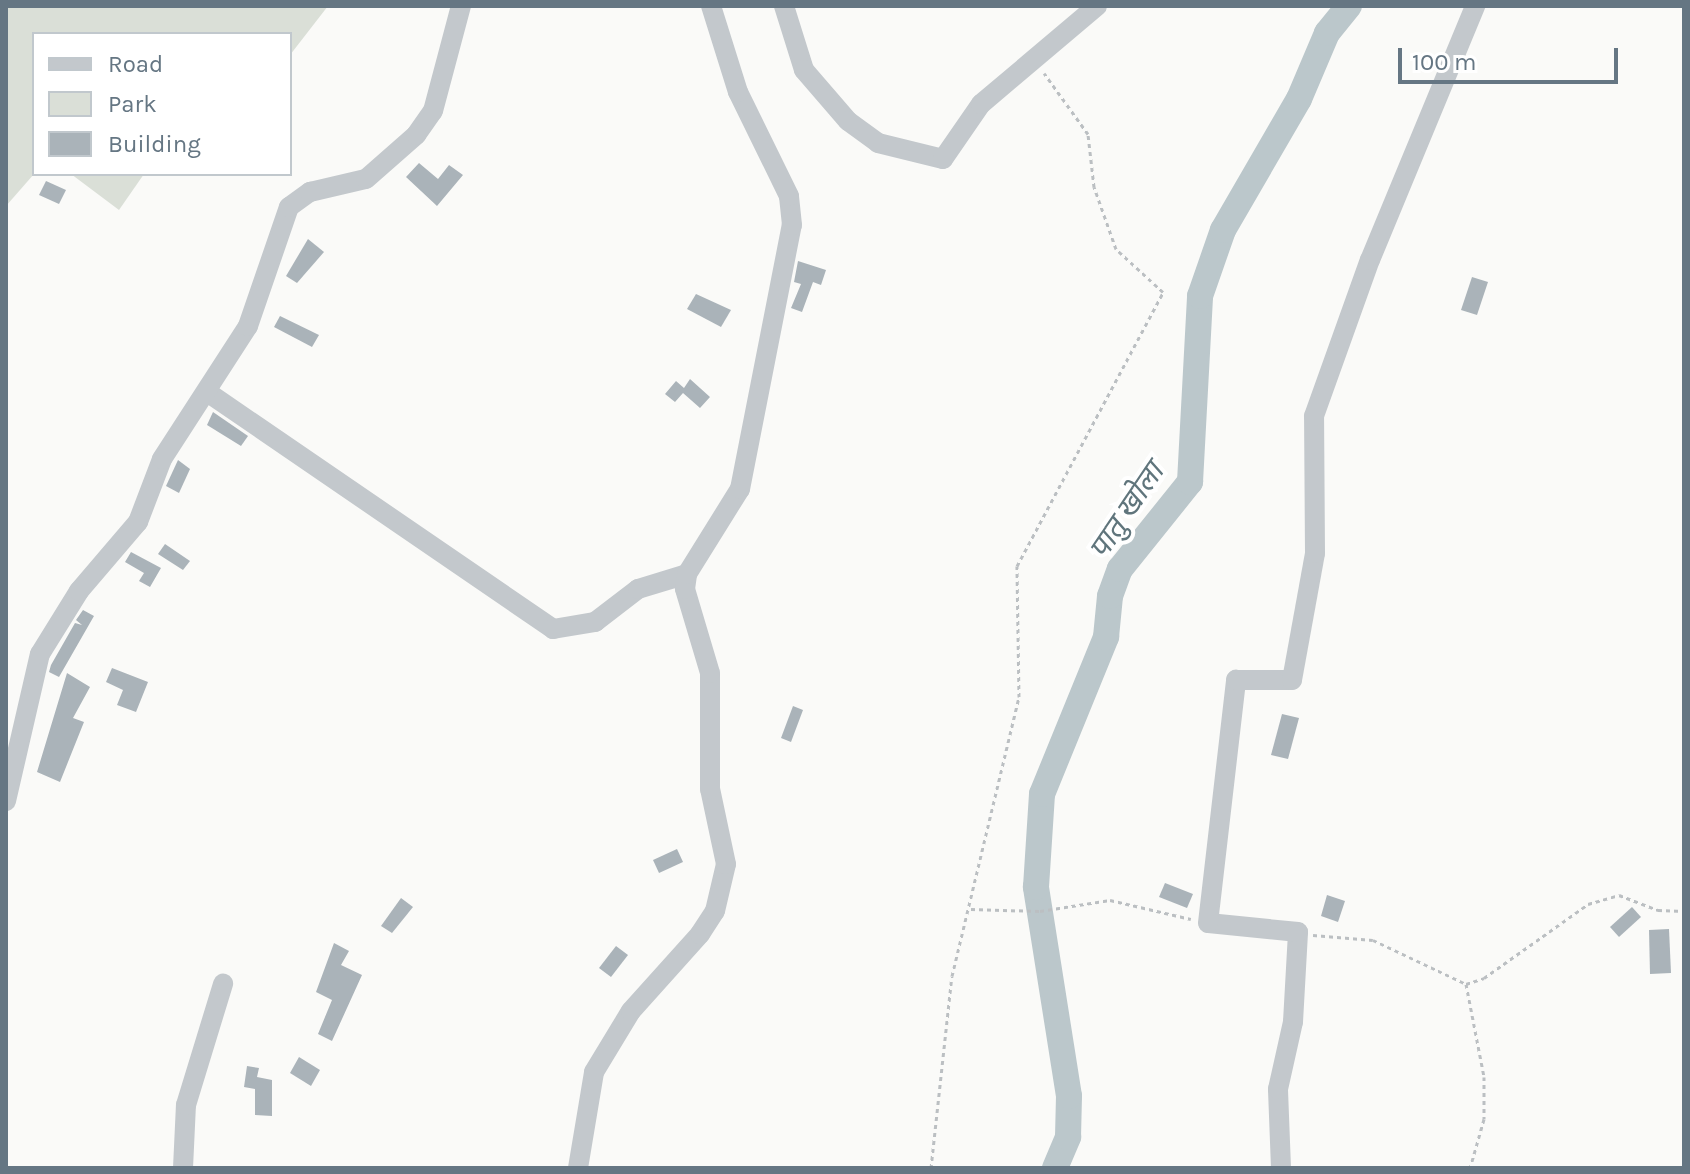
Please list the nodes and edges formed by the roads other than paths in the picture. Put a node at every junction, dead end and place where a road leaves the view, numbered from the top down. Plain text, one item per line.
1 (461, 6) edge
2 (711, 6) edge
3 (784, 6) edge
4 (1097, 6) edge
5 (1475, 6) edge
6 (210, 394) junction
7 (687, 574) junction
8 (6, 801) edge
9 (223, 984) dead end
10 (183, 1168) edge
11 (578, 1168) edge
12 (1281, 1168) edge

1 - 6 street
2 - 7 street
3 - 4 street
5 - 12 street
6 - 7 street
6 - 8 street
7 - 11 street
9 - 10 street

